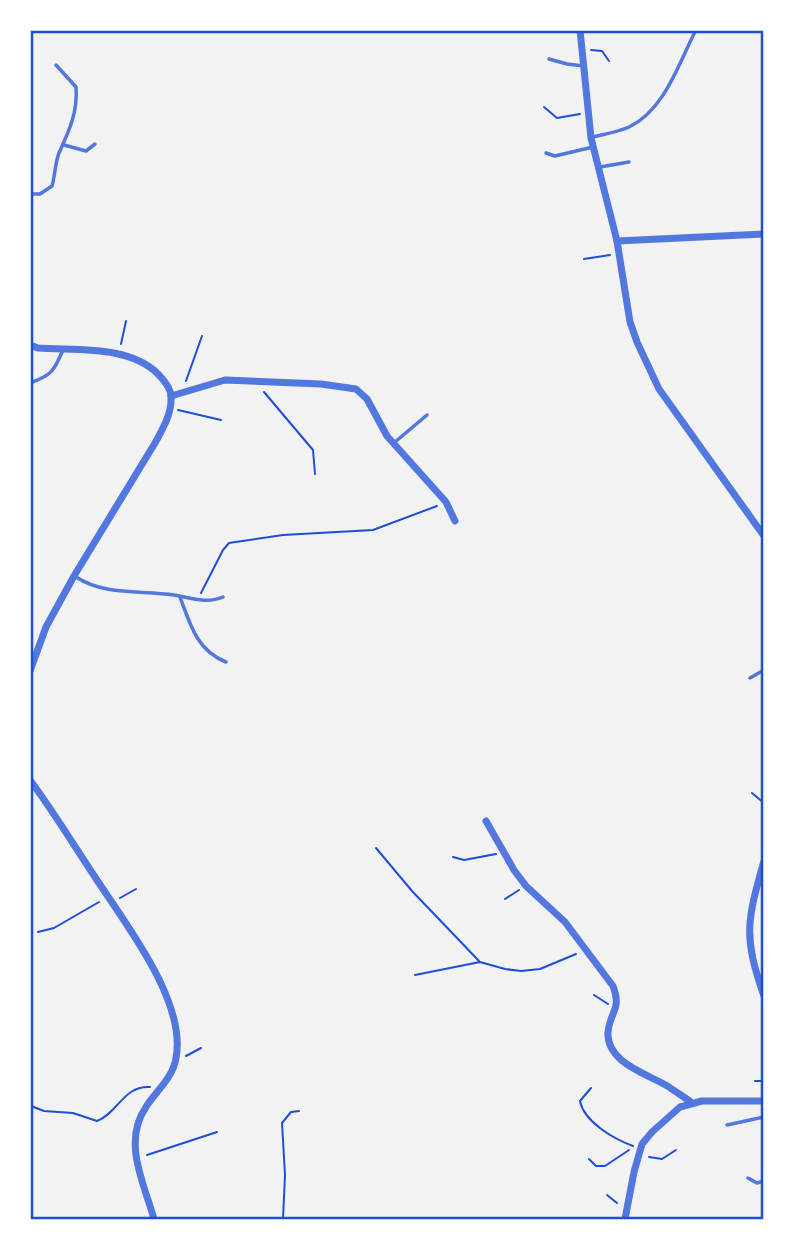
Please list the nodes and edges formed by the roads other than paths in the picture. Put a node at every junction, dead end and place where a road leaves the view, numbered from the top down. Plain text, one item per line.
1 (580, 30) edge
2 (696, 30) edge
3 (549, 59) dead end
4 (56, 65) dead end
5 (584, 66) junction
6 (591, 138) junction
7 (95, 144) dead end
8 (64, 145) junction
9 (593, 147) junction
10 (546, 153) dead end
11 (629, 162) dead end
12 (598, 167) junction
13 (30, 194) edge
14 (764, 234) edge
15 (617, 241) junction
16 (30, 345) edge
17 (64, 350) junction
18 (30, 383) edge
19 (172, 396) junction
20 (427, 415) dead end
21 (393, 443) junction
22 (455, 521) dead end
23 (764, 536) edge
24 (74, 576) junction
25 (180, 597) junction
26 (223, 597) dead end
27 (226, 662) dead end
28 (764, 670) edge
29 (30, 671) edge
30 (750, 678) dead end
31 (30, 779) edge
32 (33, 788) edge
33 (486, 821) dead end
34 (764, 861) edge
35 (764, 996) edge
36 (764, 1101) edge
37 (691, 1102) junction
38 (764, 1117) edge
39 (727, 1125) dead end
40 (748, 1178) dead end
41 (764, 1181) edge
42 (154, 1219) edge
43 (625, 1219) edge

1 - 5 street
2 - 6 lane
3 - 5 lane
4 - 8 lane
5 - 6 street
6 - 9 street
7 - 8 lane
8 - 13 lane
9 - 10 lane
9 - 12 street
11 - 12 lane
12 - 15 street
14 - 15 street
15 - 23 street
16 - 17 street
17 - 18 lane
17 - 19 street
19 - 21 street
19 - 24 street
20 - 21 lane
21 - 22 street
24 - 25 lane
24 - 29 street
25 - 26 lane
25 - 27 lane
28 - 30 lane
31 - 32 street
32 - 42 street
33 - 37 street
34 - 35 street
36 - 37 street
37 - 43 street
38 - 39 lane
40 - 41 lane

